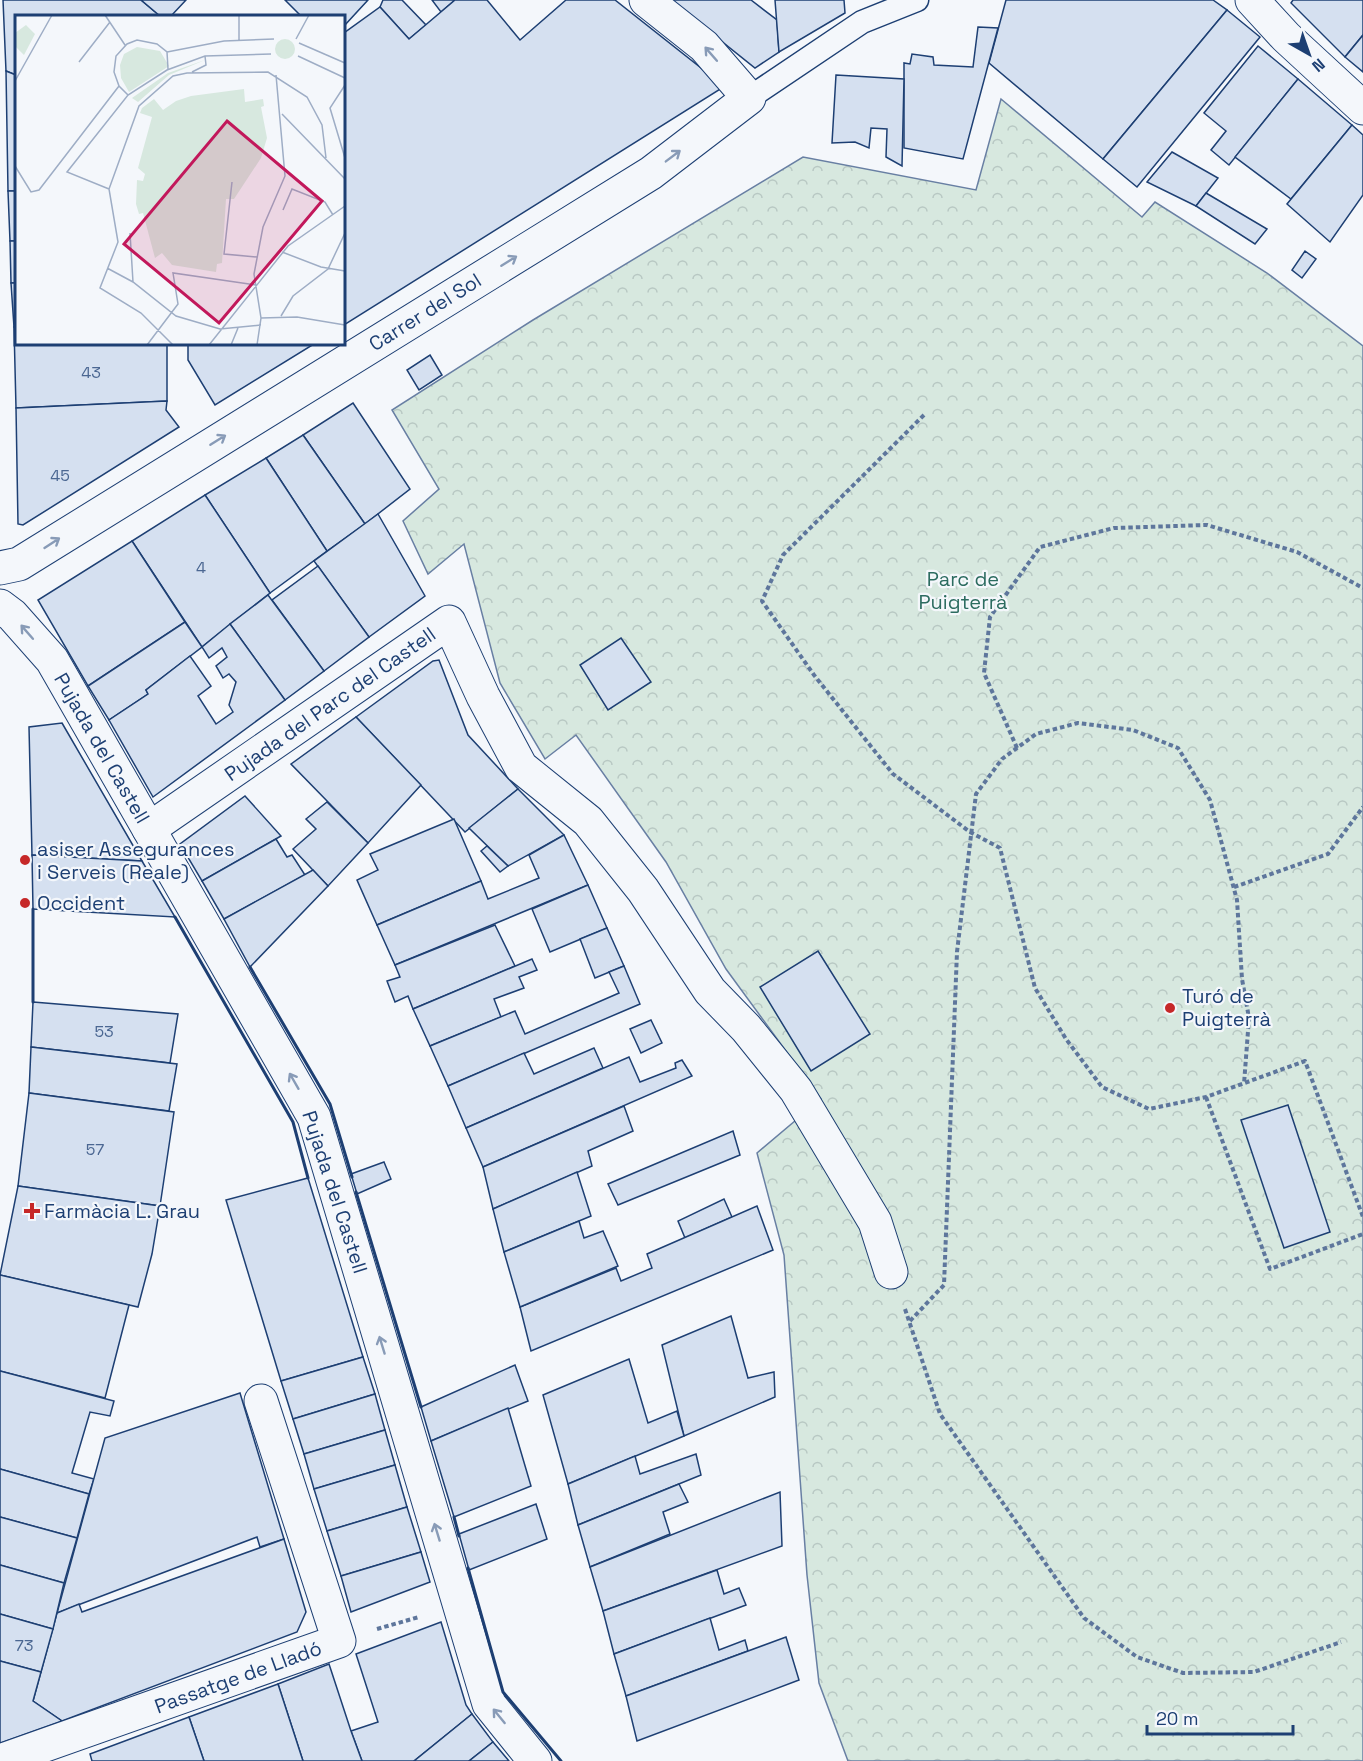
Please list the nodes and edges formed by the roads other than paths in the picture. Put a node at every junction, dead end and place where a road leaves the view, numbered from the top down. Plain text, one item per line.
1 (646, 0) edge
2 (917, 0) edge
3 (1252, 0) edge
4 (749, 98) junction
5 (1363, 108) edge
6 (0, 568) edge
7 (0, 606) edge
8 (149, 829) junction
9 (891, 1272) road end
10 (261, 1401) dead end
11 (0, 1761) edge
12 (536, 1761) edge

4 -> 1 street
2 - 4 lane
3 - 5 street
6 -> 4 street, Carrer del Sol
8 -> 7 street, Pujada del Castell
8 - 9 street, Pujada del Parc del Castell
12 -> 8 street, Pujada del Castell
10 - 11 street, Passatge de Lladó

